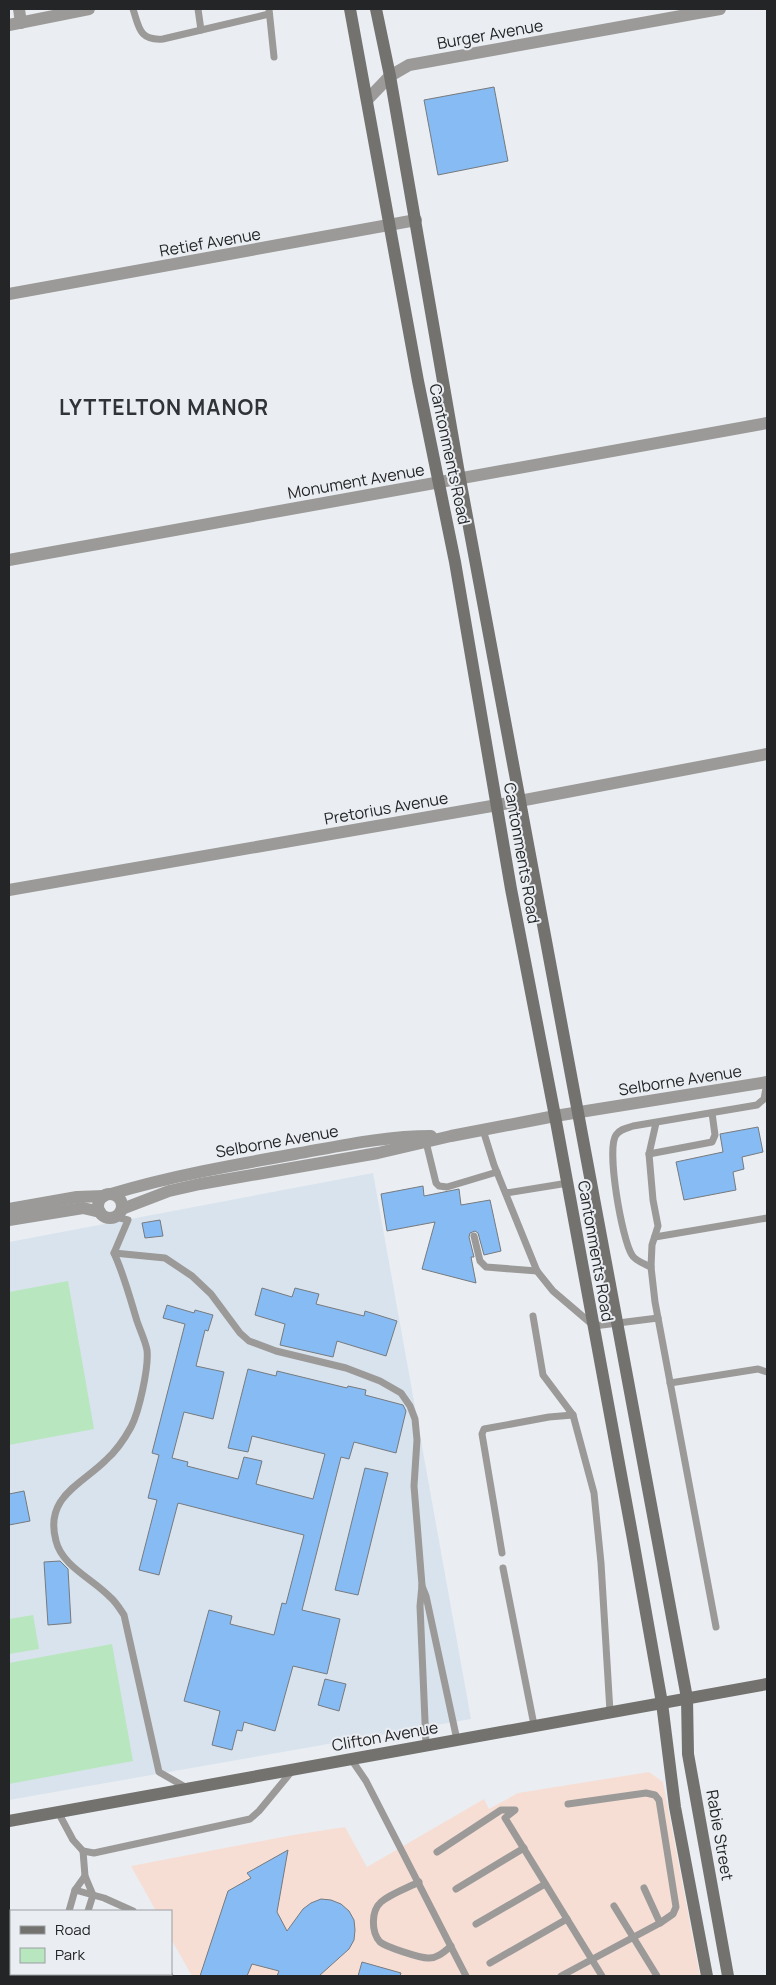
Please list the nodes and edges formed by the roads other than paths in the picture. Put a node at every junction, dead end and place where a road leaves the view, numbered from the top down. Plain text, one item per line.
1 (19, 9) edge
2 (89, 9) edge
3 (133, 9) edge
4 (198, 9) edge
5 (350, 9) edge
6 (376, 9) edge
7 (720, 9) edge
8 (269, 11) edge
9 (15, 24) edge
10 (202, 30) junction
11 (274, 57) dead end
12 (390, 76) junction
13 (367, 100) junction
14 (416, 220) junction
15 (389, 226) junction
16 (9, 294) edge
17 (767, 423) edge
18 (460, 479) junction
19 (439, 482) junction
20 (9, 560) edge
21 (767, 754) edge
22 (521, 801) junction
23 (498, 805) junction
24 (9, 890) edge
25 (767, 1082) edge
26 (578, 1112) junction
27 (712, 1114) junction
28 (555, 1116) junction
29 (656, 1122) junction
30 (483, 1130) junction
31 (451, 1136) junction
32 (426, 1142) junction
33 (402, 1143) junction
34 (650, 1154) junction
35 (497, 1172) junction
36 (568, 1183) junction
37 (506, 1193) junction
38 (108, 1195) junction
39 (9, 1209) edge
40 (100, 1212) junction
41 (119, 1213) junction
42 (767, 1218) edge
43 (9, 1220) edge
44 (474, 1236) dead end
45 (655, 1237) junction
46 (114, 1253) junction
47 (651, 1267) junction
48 (537, 1271) junction
49 (533, 1316) dead end
50 (658, 1318) junction
51 (617, 1322) junction
52 (594, 1326) junction
53 (767, 1372) edge
54 (670, 1383) junction
55 (573, 1415) junction
56 (502, 1553) dead end
57 (503, 1568) dead end
58 (422, 1585) junction
59 (716, 1627) dead end
60 (767, 1684) edge
61 (687, 1698) junction
62 (662, 1703) junction
63 (610, 1712) junction
64 (534, 1726) junction
65 (457, 1740) junction
66 (426, 1744) junction
67 (351, 1759) junction
68 (294, 1769) junction
69 (188, 1788) junction
70 (568, 1804) dead end
71 (58, 1812) junction
72 (9, 1820) edge
73 (524, 1848) junction
74 (83, 1851) junction
75 (438, 1852) dead end
76 (85, 1876) junction
77 (419, 1882) junction
78 (545, 1884) junction
79 (644, 1888) dead end
80 (456, 1889) dead end
81 (75, 1890) junction
82 (93, 1895) junction
83 (614, 1906) dead end
84 (69, 1910) edge
85 (88, 1910) edge
86 (130, 1910) edge
87 (567, 1919) junction
88 (660, 1923) junction
89 (476, 1924) dead end
90 (634, 1937) junction
91 (451, 1946) junction
92 (592, 1960) junction
93 (490, 1963) dead end
94 (466, 1976) edge
95 (561, 1976) edge
96 (602, 1976) edge
97 (657, 1976) edge
98 (707, 1976) edge
99 (728, 1976) edge

1 - 9 street
2 - 9 street
3 - 10 lane
4 - 10 lane
5 - 13 main road, Cantonments Road
6 - 12 main road, Cantonments Road
7 - 12 street, Burger Avenue
8 - 10 lane
8 - 11 lane
12 - 13 street, Burger Avenue
12 - 14 main road, Cantonments Road
13 - 15 main road, Cantonments Road
14 - 15 street, Retief Avenue
14 - 18 main road, Cantonments Road
15 - 16 street, Retief Avenue
15 - 19 main road, Cantonments Road
17 - 18 street, Monument Avenue
18 - 19 street, Monument Avenue
18 - 22 main road, Cantonments Road
19 - 20 street, Monument Avenue
19 - 23 main road, Cantonments Road
21 - 22 street, Pretorius Avenue
22 - 23 street, Pretorius Avenue
22 - 26 main road, Cantonments Road
23 - 24 street, Pretorius Avenue
23 - 28 main road, Cantonments Road
25 - 26 street, Selborne Avenue
25 - 27 lane
26 - 28 street, Selborne Avenue
26 - 51 main road, Cantonments Road
27 - 29 lane
27 - 34 lane
28 - 30 street, Selborne Avenue
28 - 36 main road, Cantonments Road
29 - 34 lane
29 - 47 lane
30 - 31 street, Selborne Avenue
30 - 35 lane
31 - 32 street, Selborne Avenue
31 - 33 street, Selborne Avenue
32 - 33 street, Selborne Avenue
32 - 35 lane
33 - 38 street, Selborne Avenue
33 - 41 street, Selborne Avenue
34 - 45 lane
35 - 37 lane
36 - 37 lane
36 - 52 main road, Cantonments Road
37 - 48 lane
38 - 39 street, Selborne Avenue
38 - 40 street
38 - 41 street
40 - 41 street
40 - 43 street
41 - 46 lane
42 - 45 lane
44 - 48 lane
45 - 47 lane
46 - 58 lane
46 - 69 lane
47 - 50 lane
48 - 52 lane
49 - 55 lane
50 - 51 lane
50 - 54 lane
51 - 52 lane
51 - 61 main road, Cantonments Road
52 - 62 main road, Cantonments Road
53 - 54 lane
54 - 59 lane
55 - 56 lane
55 - 63 lane
57 - 64 lane
58 - 65 lane
58 - 66 lane
60 - 61 main road, Clifton Avenue
61 - 62 main road, Clifton Avenue
61 - 99 main road, Rabie Street
62 - 63 main road, Clifton Avenue
62 - 98 main road
63 - 64 main road, Clifton Avenue
64 - 65 main road, Clifton Avenue
65 - 66 main road, Clifton Avenue
66 - 67 main road, Clifton Avenue
67 - 68 main road, Clifton Avenue
67 - 77 lane
68 - 69 main road, Clifton Avenue
68 - 74 lane
69 - 71 main road, Clifton Avenue
70 - 88 lane
71 - 72 main road, Clifton Avenue
71 - 74 lane
73 - 75 lane
73 - 78 lane
73 - 80 lane
74 - 76 lane
76 - 81 lane
76 - 82 lane
77 - 91 lane
77 - 91 lane
78 - 87 lane
78 - 89 lane
79 - 88 lane
81 - 82 lane
81 - 84 lane
82 - 85 lane
82 - 86 lane
83 - 90 lane
87 - 92 lane
87 - 93 lane
88 - 90 lane
90 - 92 lane
90 - 97 lane
91 - 94 lane
92 - 95 lane
92 - 96 lane

